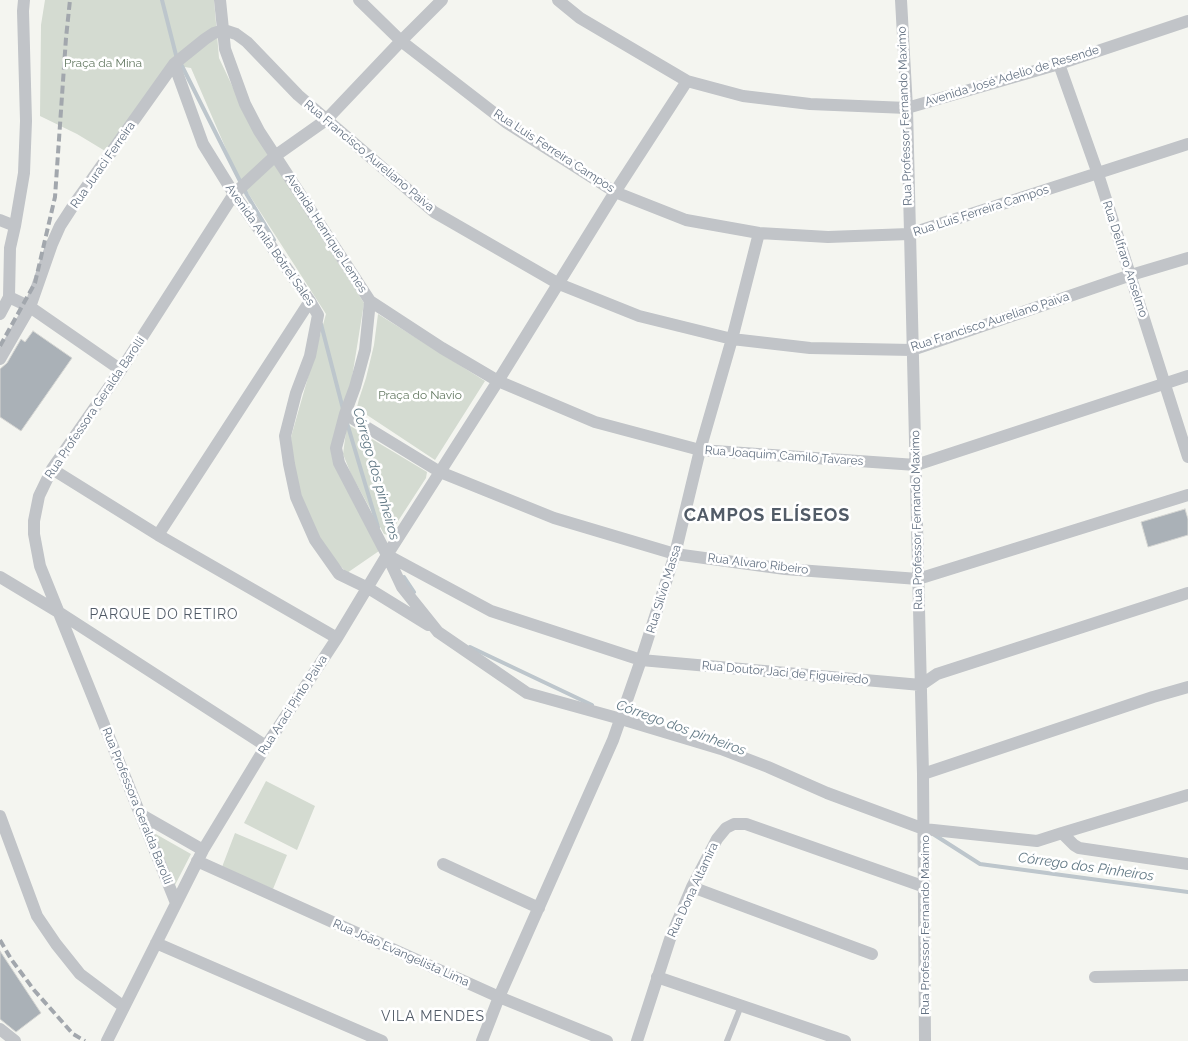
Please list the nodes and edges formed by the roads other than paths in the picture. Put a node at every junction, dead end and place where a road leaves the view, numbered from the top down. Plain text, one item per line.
1 (24, 0) edge
2 (220, 0) edge
3 (359, 0) edge
4 (442, 0) edge
5 (558, 0) edge
6 (901, 0) edge
7 (1188, 21) edge
8 (224, 30) junction
9 (401, 41) junction
10 (174, 64) junction
11 (1059, 64) junction
12 (688, 81) junction
13 (907, 108) junction
14 (326, 120) junction
15 (1188, 144) edge
16 (275, 156) junction
17 (1098, 174) junction
18 (615, 192) junction
19 (234, 194) junction
20 (0, 220) edge
21 (15, 226) junction
22 (760, 233) junction
23 (909, 234) junction
24 (1188, 258) edge
25 (1131, 275) junction
26 (559, 284) junction
27 (9, 297) junction
28 (310, 301) junction
29 (370, 301) junction
30 (30, 307) junction
31 (0, 314) edge
32 (732, 339) junction
33 (912, 350) junction
34 (0, 359) edge
35 (121, 370) junction
36 (1188, 376) edge
37 (498, 381) junction
38 (1164, 384) junction
39 (344, 414) junction
40 (700, 450) junction
41 (1188, 457) edge
42 (916, 465) junction
43 (52, 469) junction
44 (440, 472) junction
45 (1188, 495) edge
46 (158, 535) junction
47 (676, 554) junction
48 (387, 555) junction
49 (0, 577) edge
50 (918, 579) junction
51 (368, 588) junction
52 (1188, 593) edge
53 (60, 613) junction
54 (438, 632) junction
55 (337, 638) junction
56 (641, 660) junction
57 (921, 685) junction
58 (1188, 687) edge
59 (621, 719) junction
60 (266, 746) junction
61 (923, 774) junction
62 (1188, 795) edge
63 (140, 814) junction
64 (0, 816) edge
65 (924, 829) junction
66 (1062, 833) junction
67 (200, 855) junction
68 (443, 864) dead end
69 (1188, 864) edge
70 (692, 887) junction
71 (925, 887) junction
72 (176, 903) junction
73 (539, 908) junction
74 (156, 943) junction
75 (872, 954) dead end
76 (1188, 975) edge
77 (657, 977) junction
78 (1095, 977) dead end
79 (500, 997) junction
80 (741, 1006) junction
81 (124, 1007) junction
82 (0, 1029) edge
83 (111, 1039) edge
84 (16, 1041) edge
85 (382, 1041) edge
86 (482, 1041) edge
87 (607, 1041) edge
88 (637, 1041) edge
89 (727, 1041) edge
90 (845, 1041) edge
91 (926, 1041) edge

1 - 21 street
2 - 8 street, Avenida Henrique Lemes
3 - 9 street, Rua Luis Ferreira Campos
4 - 9 street, Rua Professora Geralda Barolli
5 - 12 street, Avenida José Adelio de Resende
6 - 13 street, Rua Professor Fernando Maximo
7 - 11 street, Avenida José Adelio de Resende
8 - 10 street, Rua Juraci Ferreira
8 - 14 street, Rua Francisco Aureliano Paiva
8 - 16 street, Avenida Henrique Lemes
9 - 14 street, Rua Professora Geralda Barolli
9 - 18 street, Rua Luis Ferreira Campos
10 - 19 street, Avenida Anita Botrel Sales
10 - 30 street, Rua Juraci Ferreira
11 - 13 street, Avenida José Adelio de Resende
11 - 17 street, Rua Delfraro Anselmo
12 - 13 street, Avenida José Adelio de Resende
12 - 18 street, Rua Araci Pinto Paiva
13 - 23 street, Rua Professor Fernando Maximo
14 - 16 street, Rua Professora Geralda Barolli
14 - 26 street, Rua Francisco Aureliano Paiva
15 - 17 street, Rua Luis Ferreira Campos
16 - 19 street, Rua Professora Geralda Barolli
16 - 29 street, Avenida Henrique Lemes
17 - 23 street, Rua Luis Ferreira Campos
17 - 25 street, Rua Delfraro Anselmo
18 - 22 street, Rua Luis Ferreira Campos
18 - 26 street, Rua Araci Pinto Paiva
19 - 28 street, Avenida Anita Botrel Sales
19 - 35 street, Rua Professora Geralda Barolli
20 - 21 street
21 - 27 street
22 - 23 street, Rua Luis Ferreira Campos
22 - 32 street, Rua Silvio Massa
23 - 33 street, Rua Professor Fernando Maximo
24 - 25 street, Rua Francisco Aureliano Paiva
25 - 33 street, Rua Francisco Aureliano Paiva
25 - 38 street, Rua Delfraro Anselmo
26 - 32 street, Rua Francisco Aureliano Paiva
26 - 37 street, Rua Araci Pinto Paiva
27 - 30 street
27 - 31 street
28 - 46 street
28 - 51 street, Avenida Anita Botrel Sales
29 - 37 street, Rua Joaquim Camilo Tavares
29 - 39 street, Avenida Henrique Lemes
30 - 34 street, Rua Juraci Ferreira
30 - 35 street
32 - 33 street, Rua Francisco Aureliano Paiva
32 - 40 street, Rua Silvio Massa
33 - 42 street, Rua Professor Fernando Maximo
35 - 43 street, Rua Professora Geralda Barolli
36 - 38 street, Rua Joaquim Camilo Tavares
37 - 40 street, Rua Joaquim Camilo Tavares
37 - 44 street, Rua Araci Pinto Paiva
38 - 41 street, Rua Delfraro Anselmo
38 - 42 street, Rua Joaquim Camilo Tavares
39 - 44 street, Rua Alvaro Ribeiro
39 - 48 street, Avenida Henrique Lemes
40 - 42 street, Rua Joaquim Camilo Tavares
40 - 47 street, Rua Silvio Massa
42 - 50 street, Rua Professor Fernando Maximo
43 - 46 street
43 - 53 street, Rua Professora Geralda Barolli
44 - 47 street, Rua Alvaro Ribeiro
44 - 48 street, Rua Araci Pinto Paiva
45 - 50 street, Rua Alvaro Ribeiro
46 - 55 street
47 - 50 street, Rua Alvaro Ribeiro
47 - 56 street, Rua Silvio Massa
48 - 51 street, Rua Araci Pinto Paiva
48 - 54 street, Avenida Henrique Lemes
48 - 56 street, Rua Doutor Jaci de Figueiredo
49 - 53 street
50 - 57 street, Rua Professor Fernando Maximo
51 - 54 street, Avenida Anita Botrel Sales
51 - 55 street, Rua Araci Pinto Paiva
52 - 57 street
53 - 60 street
53 - 63 street, Rua Professora Geralda Barolli
54 - 59 street, Avenida Henrique Lemes
55 - 60 street, Rua Araci Pinto Paiva
56 - 57 street, Rua Doutor Jaci de Figueiredo
56 - 59 street, Rua Silvio Massa
57 - 61 street, Rua Professor Fernando Maximo
58 - 61 street
59 - 65 street, Avenida Henrique Lemes
59 - 73 street, Rua Silvio Massa
60 - 67 street, Rua Araci Pinto Paiva
61 - 65 street, Rua Professor Fernando Maximo
62 - 66 street, Avenida Henrique Lemes
63 - 67 street, Rua João Evangelista Lima
63 - 72 street, Rua Professora Geralda Barolli
64 - 81 street
65 - 66 street, Avenida Henrique Lemes
65 - 71 street, Rua Professor Fernando Maximo
66 - 69 street
67 - 72 street, Rua Araci Pinto Paiva
67 - 79 street, Rua João Evangelista Lima
68 - 73 street
70 - 71 street, Rua Dona Altamira
70 - 75 street
70 - 77 street, Rua Dona Altamira
71 - 91 street, Rua Professor Fernando Maximo
72 - 74 street, Rua Araci Pinto Paiva
73 - 79 street, Rua Silvio Massa
74 - 81 street, Rua Araci Pinto Paiva
74 - 85 street
76 - 78 street
77 - 80 street
77 - 88 street, Rua Dona Altamira
79 - 86 street, Rua Silvio Massa
79 - 87 street, Rua João Evangelista Lima
80 - 89 lane
80 - 90 street
81 - 83 street, Rua Araci Pinto Paiva
82 - 84 street

